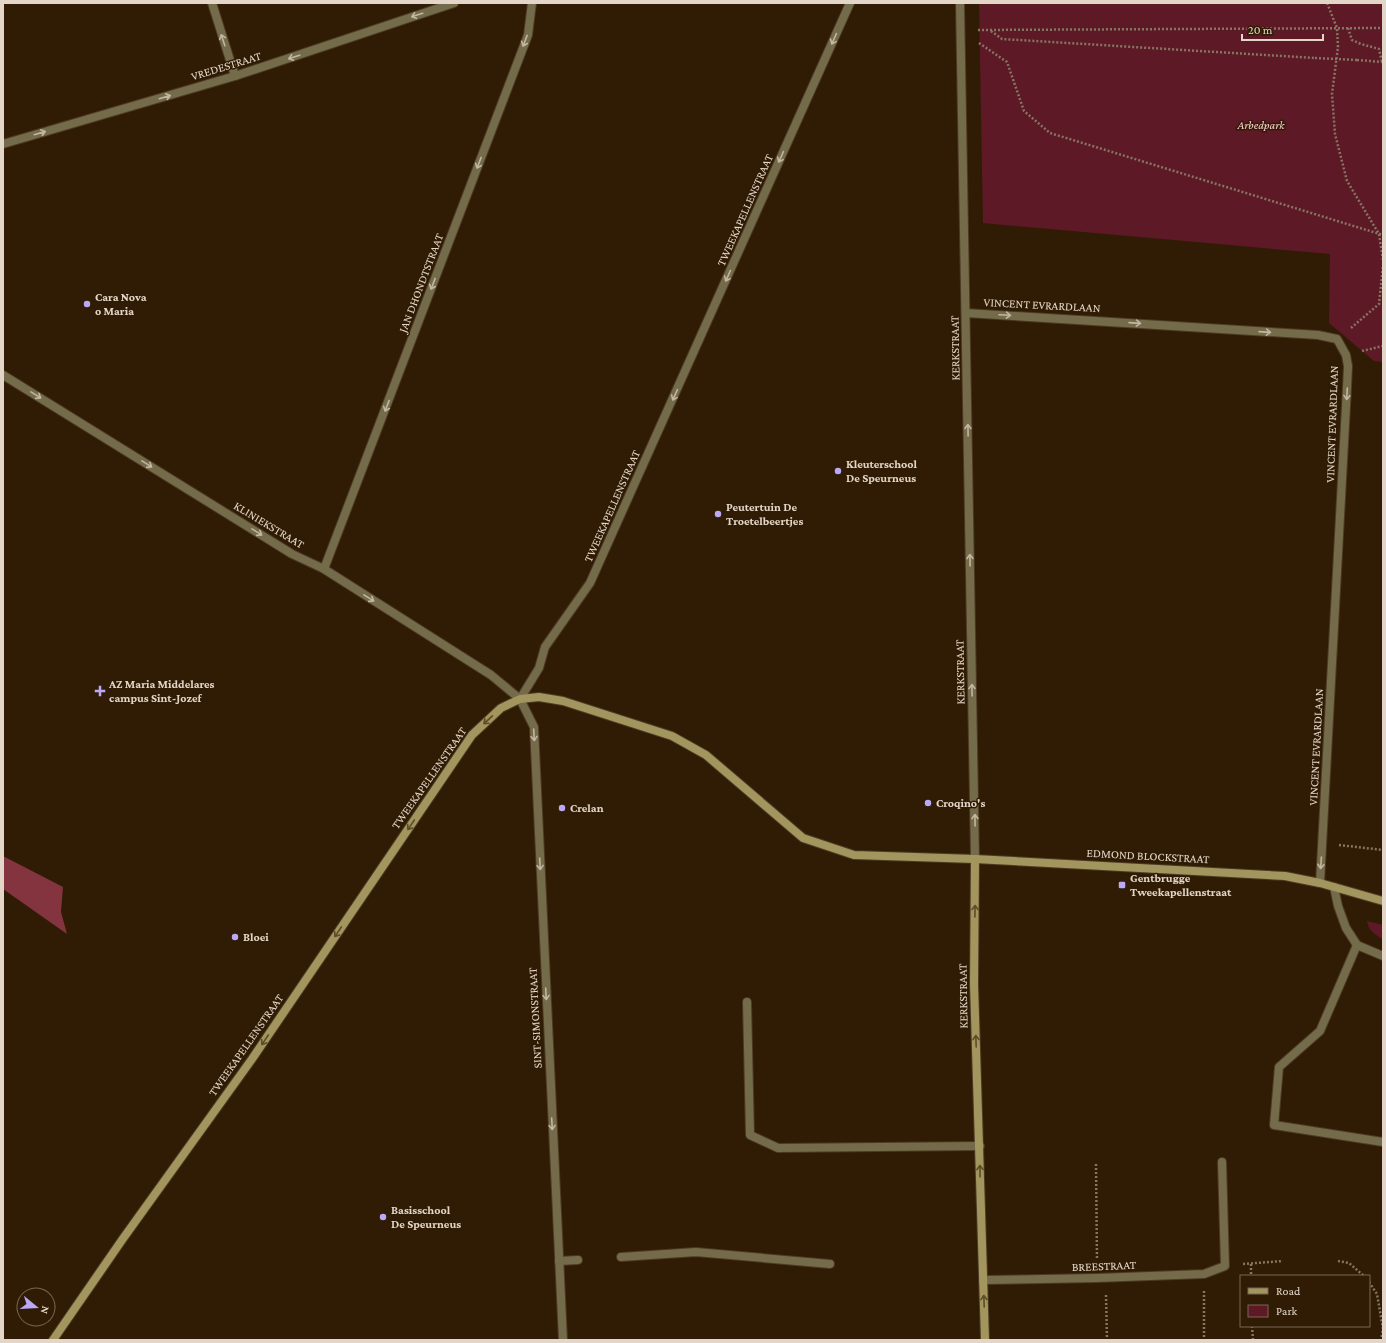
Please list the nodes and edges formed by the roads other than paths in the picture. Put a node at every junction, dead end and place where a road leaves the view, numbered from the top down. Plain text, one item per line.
1 (212, 3) edge
2 (454, 3) edge
3 (532, 3) edge
4 (850, 3) edge
5 (960, 3) edge
6 (235, 76) junction
7 (3, 144) edge
8 (966, 313) junction
9 (3, 375) edge
10 (324, 569) junction
11 (520, 699) junction
12 (975, 859) junction
13 (1320, 883) junction
14 (1334, 887) junction
15 (1383, 901) edge
16 (1357, 945) junction
17 (1383, 956) edge
18 (747, 1002) dead end
19 (1383, 1142) edge
20 (980, 1146) junction
21 (1222, 1162) dead end
22 (621, 1257) dead end
23 (578, 1260) dead end
24 (558, 1261) junction
25 (830, 1264) dead end
26 (983, 1280) junction
27 (53, 1340) edge
28 (563, 1340) edge
29 (985, 1340) edge

6 -> 1 street
2 -> 6 street, VREDESTRAAT
3 -> 10 street, JAN DHONDTSTRAAT
4 -> 11 street, TWEEKAPELLENSTRAAT
5 - 8 street, KERKSTRAAT
7 -> 6 street, VREDESTRAAT
12 -> 8 street, KERKSTRAAT
8 -> 13 street, VINCENT EVRARDLAAN
9 -> 10 street, KLINIEKSTRAAT
10 -> 11 street, KLINIEKSTRAAT
11 - 12 street, EDMOND BLOCKSTRAAT
11 -> 24 street, SINT-SIMONSTRAAT
11 -> 27 street, TWEEKAPELLENSTRAAT
12 - 13 street, EDMOND BLOCKSTRAAT
20 -> 12 street, KERKSTRAAT
13 - 14 street, EDMOND BLOCKSTRAAT
14 - 15 street, EDMOND BLOCKSTRAAT
14 - 16 street
16 - 17 street
16 - 19 street
18 - 20 street
26 -> 20 street, KERKSTRAAT
21 - 26 street, BREESTRAAT
22 - 25 street
23 - 24 street
24 - 28 street, SINT-SIMONSTRAAT
29 -> 26 street, KERKSTRAAT

